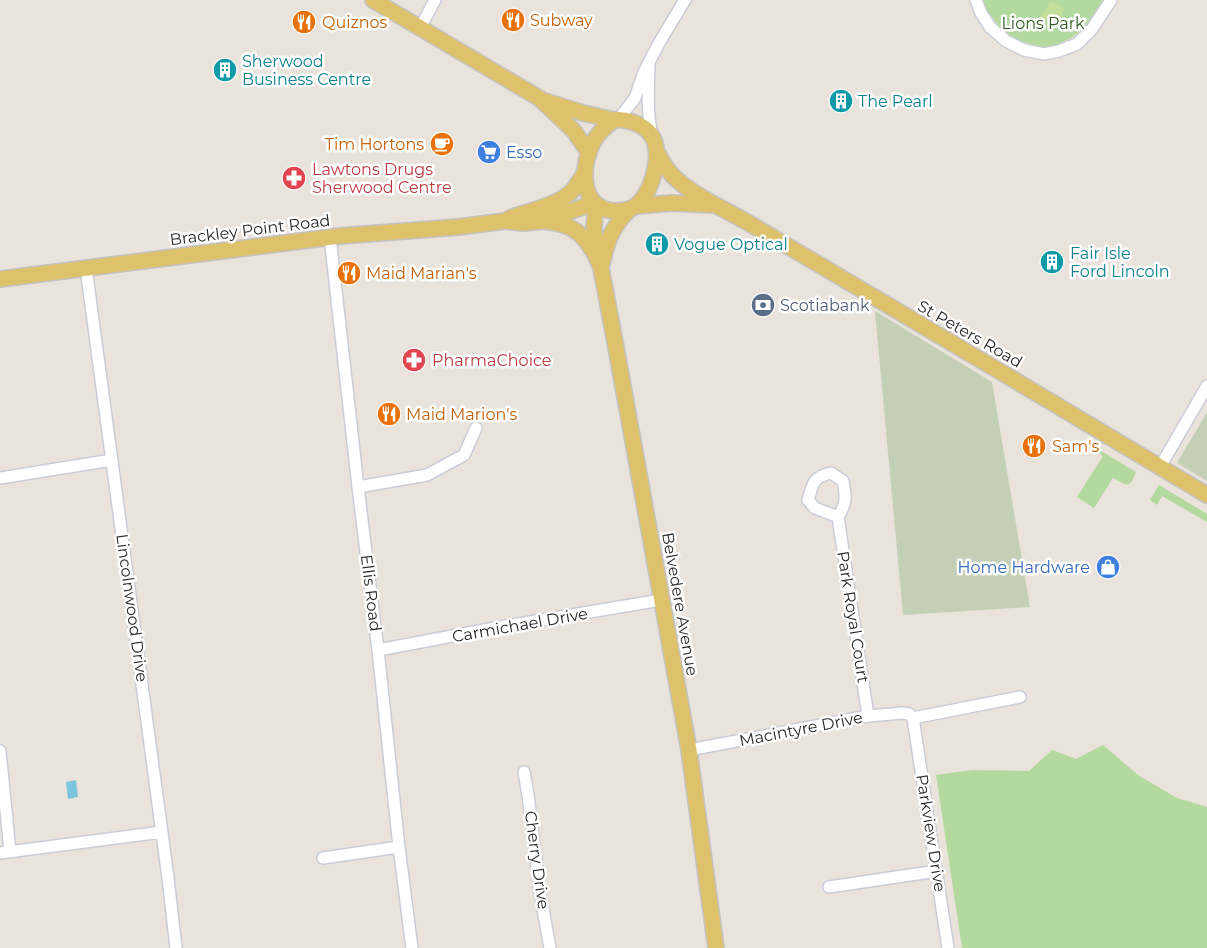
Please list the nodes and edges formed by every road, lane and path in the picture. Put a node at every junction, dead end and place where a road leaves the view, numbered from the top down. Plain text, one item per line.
1 (373, 0) edge
2 (435, 0) edge
3 (684, 0) edge
4 (976, 0) edge
5 (1111, 0) edge
6 (420, 28) junction
7 (650, 63) junction
8 (539, 98) junction
9 (616, 120) junction
10 (652, 136) junction
11 (589, 152) junction
12 (657, 152) junction
13 (585, 172) junction
14 (595, 204) junction
15 (714, 205) junction
16 (632, 208) junction
17 (543, 220) junction
18 (505, 221) junction
19 (330, 237) junction
20 (598, 261) junction
21 (86, 268) junction
22 (0, 279) edge
23 (1207, 386) edge
24 (476, 428) dead end
25 (112, 460) junction
26 (1160, 467) junction
27 (0, 478) edge
28 (358, 487) junction
29 (1207, 495) edge
30 (838, 517) dead end
31 (661, 600) junction
32 (378, 650) junction
33 (1020, 697) dead end
34 (868, 716) junction
35 (913, 718) junction
36 (689, 750) junction
37 (0, 751) edge
38 (524, 772) dead end
39 (162, 832) junction
40 (399, 847) junction
41 (5, 852) edge
42 (323, 858) dead end
43 (936, 871) junction
44 (829, 887) dead end
45 (176, 948) edge
46 (412, 948) edge
47 (550, 948) edge
48 (716, 948) edge
49 (948, 948) edge

1 - 6 main road
2 - 6 street
3 - 7 street
4 - 5 street
6 - 8 main road
7 - 9 street
7 - 10 street
8 - 9 main road
8 - 11 main road
9 - 10 main road
9 - 11 main road
10 - 12 main road
11 - 13 main road
12 - 15 main road, St Peters Road
12 - 16 main road
13 - 14 main road
13 - 18 main road, Brackley Point Road
14 - 16 main road
14 - 17 main road, Brackley Point Road
14 - 20 main road, Belvedere Avenue
15 - 16 main road, St Peters Road
15 - 26 main road, St Peters Road
16 - 20 main road, Belvedere Avenue
17 - 18 main road, Brackley Point Road
17 - 20 main road
18 - 19 main road, Brackley Point Road
19 - 21 main road, Brackley Point Road
19 - 28 street, Ellis Road
20 - 31 main road, Belvedere Avenue
21 - 22 main road, Brackley Point Road
21 - 25 street, Lincolnwood Drive
23 - 26 street
24 - 28 street
25 - 27 street
25 - 39 street, Lincolnwood Drive
26 - 29 main road, St Peters Road
28 - 32 street, Ellis Road
30 - 34 street, Park Royal Court
31 - 32 street, Carmichael Drive
31 - 36 main road, Belvedere Avenue
32 - 40 street, Ellis Road
33 - 35 street
34 - 35 street, Macintyre Drive
34 - 36 street, Macintyre Drive
35 - 43 street, Parkview Drive
36 - 48 main road, Belvedere Avenue
37 - 41 street
38 - 47 street, Cherry Drive
39 - 41 street
39 - 45 street, Lincolnwood Drive
40 - 42 street
40 - 46 street, Ellis Road
43 - 44 street
43 - 49 street, Parkview Drive

